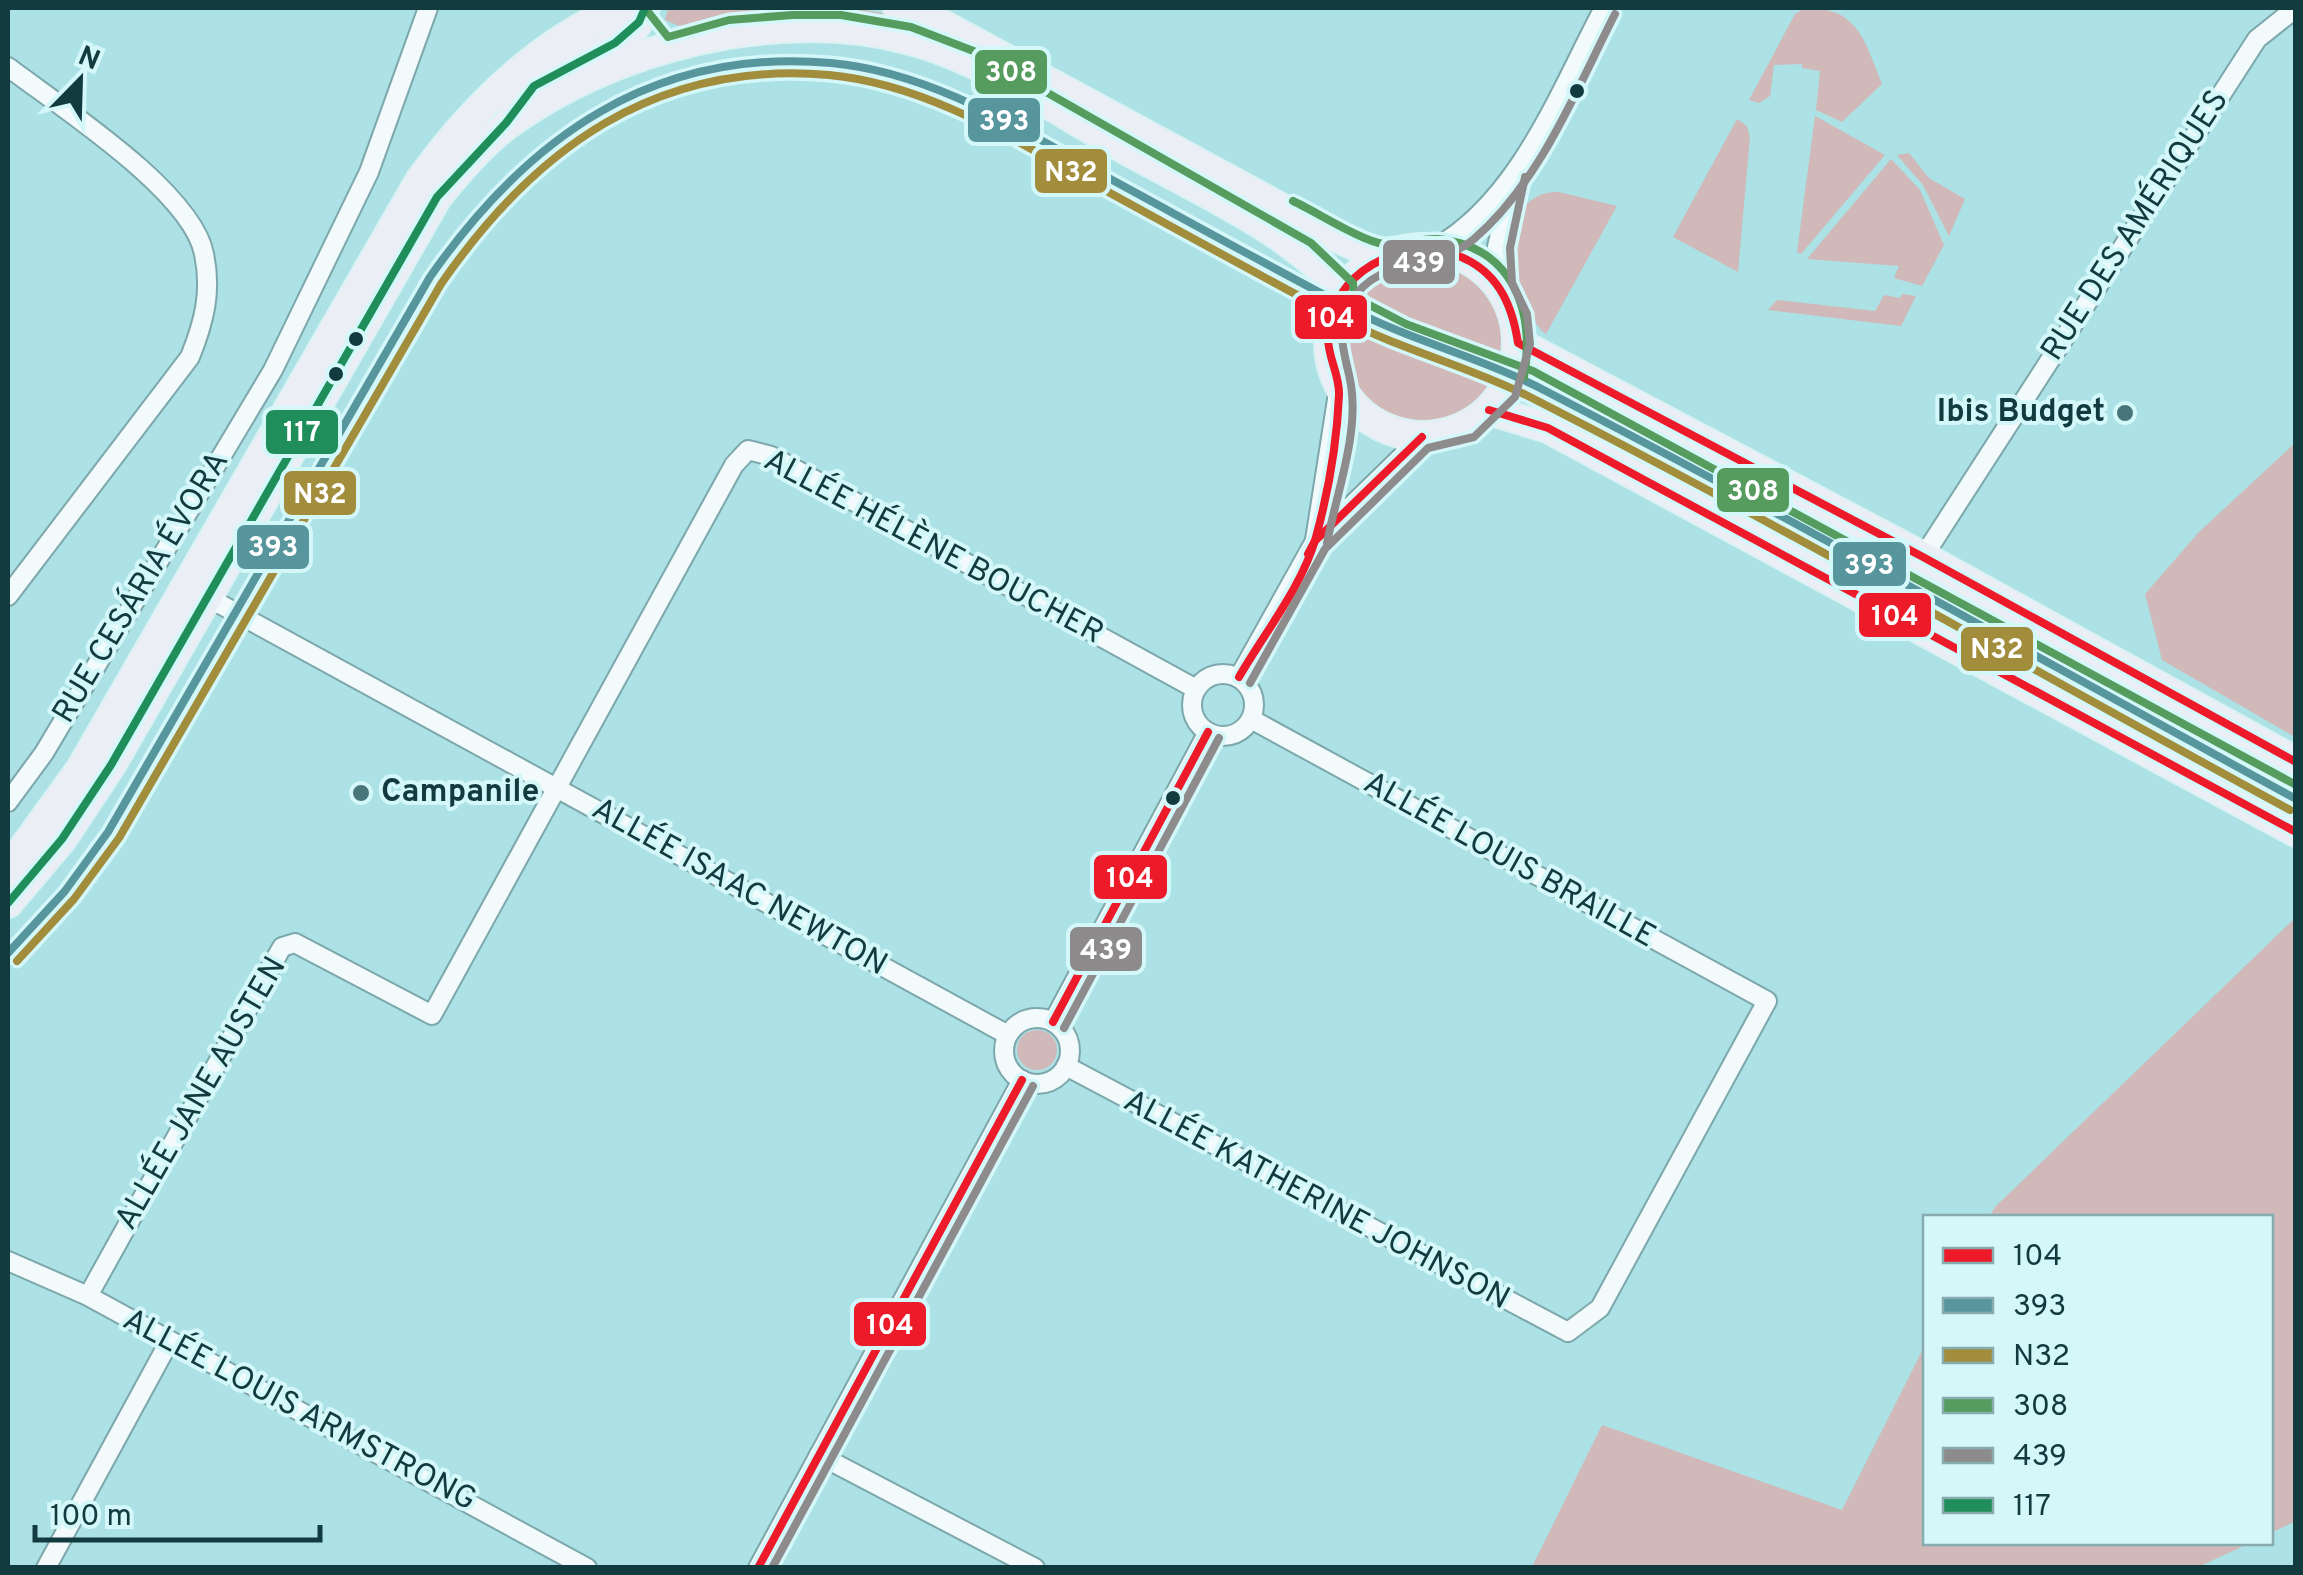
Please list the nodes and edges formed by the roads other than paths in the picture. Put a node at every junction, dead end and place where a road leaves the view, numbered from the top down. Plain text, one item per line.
1 (428, 8) edge
2 (621, 8) edge
3 (645, 8) edge
4 (898, 8) edge
5 (1604, 8) edge
6 (2296, 8) edge
7 (8, 67) edge
8 (504, 127) junction
9 (1513, 174) junction
10 (1435, 248) junction
11 (1382, 257) junction
12 (1500, 286) junction
13 (1343, 291) junction
14 (1518, 343) junction
15 (1340, 388) junction
16 (1489, 410) junction
17 (1422, 437) junction
18 (1315, 541) junction
19 (1923, 557) junction
20 (8, 596) edge
21 (207, 598) junction
22 (1238, 677) junction
23 (1196, 690) junction
24 (1251, 720) junction
25 (1208, 732) junction
26 (2296, 762) edge
27 (558, 789) junction
28 (8, 802) edge
29 (2296, 832) edge
30 (8, 870) edge
31 (8, 903) edge
32 (1053, 1022) junction
33 (1008, 1035) junction
34 (1066, 1066) junction
35 (1022, 1080) junction
36 (8, 1260) edge
37 (88, 1296) junction
38 (1568, 1332) joint
39 (169, 1342) junction
40 (819, 1455) junction
41 (46, 1568) edge
42 (587, 1568) edge
43 (758, 1568) edge
44 (1034, 1568) edge

1 - 28 street, RUE CESÁRIA ÉVORA
2 - 30 main road
3 - 8 main road
4 - 11 main road
5 - 9 street
6 - 19 street, RUE DES AMÉRIQUES
7 - 20 street
8 - 13 main road
8 - 21 main road
9 - 10 street
9 - 12 street
10 - 11 main road
10 - 12 main road
11 - 13 main road
12 - 14 main road
13 - 15 main road
14 - 16 main road
14 - 19 main road
15 - 17 main road
15 - 18 street
16 - 17 main road
16 - 29 main road
17 - 18 street
18 - 22 street
19 - 26 main road
21 - 27 street, ALLÉE ISAAC NEWTON
21 - 31 main road
22 - 23 street
22 - 24 street
23 - 25 street
23 - 27 street, ALLÉE HÉLÈNE BOUCHER
24 - 25 street
24 - 38 street, ALLÉE LOUIS BRAILLE
25 - 32 street
27 - 33 street, ALLÉE ISAAC NEWTON
27 - 37 street, ALLÉE JANE AUSTEN
32 - 33 street
32 - 34 street
33 - 35 street
34 - 35 street
34 - 38 street, ALLÉE KATHERINE JOHNSON
35 - 40 street
36 - 37 street, ALLÉE LOUIS ARMSTRONG
37 - 39 street, ALLÉE LOUIS ARMSTRONG
39 - 41 street
39 - 42 street, ALLÉE LOUIS ARMSTRONG
40 - 43 street
40 - 44 street

